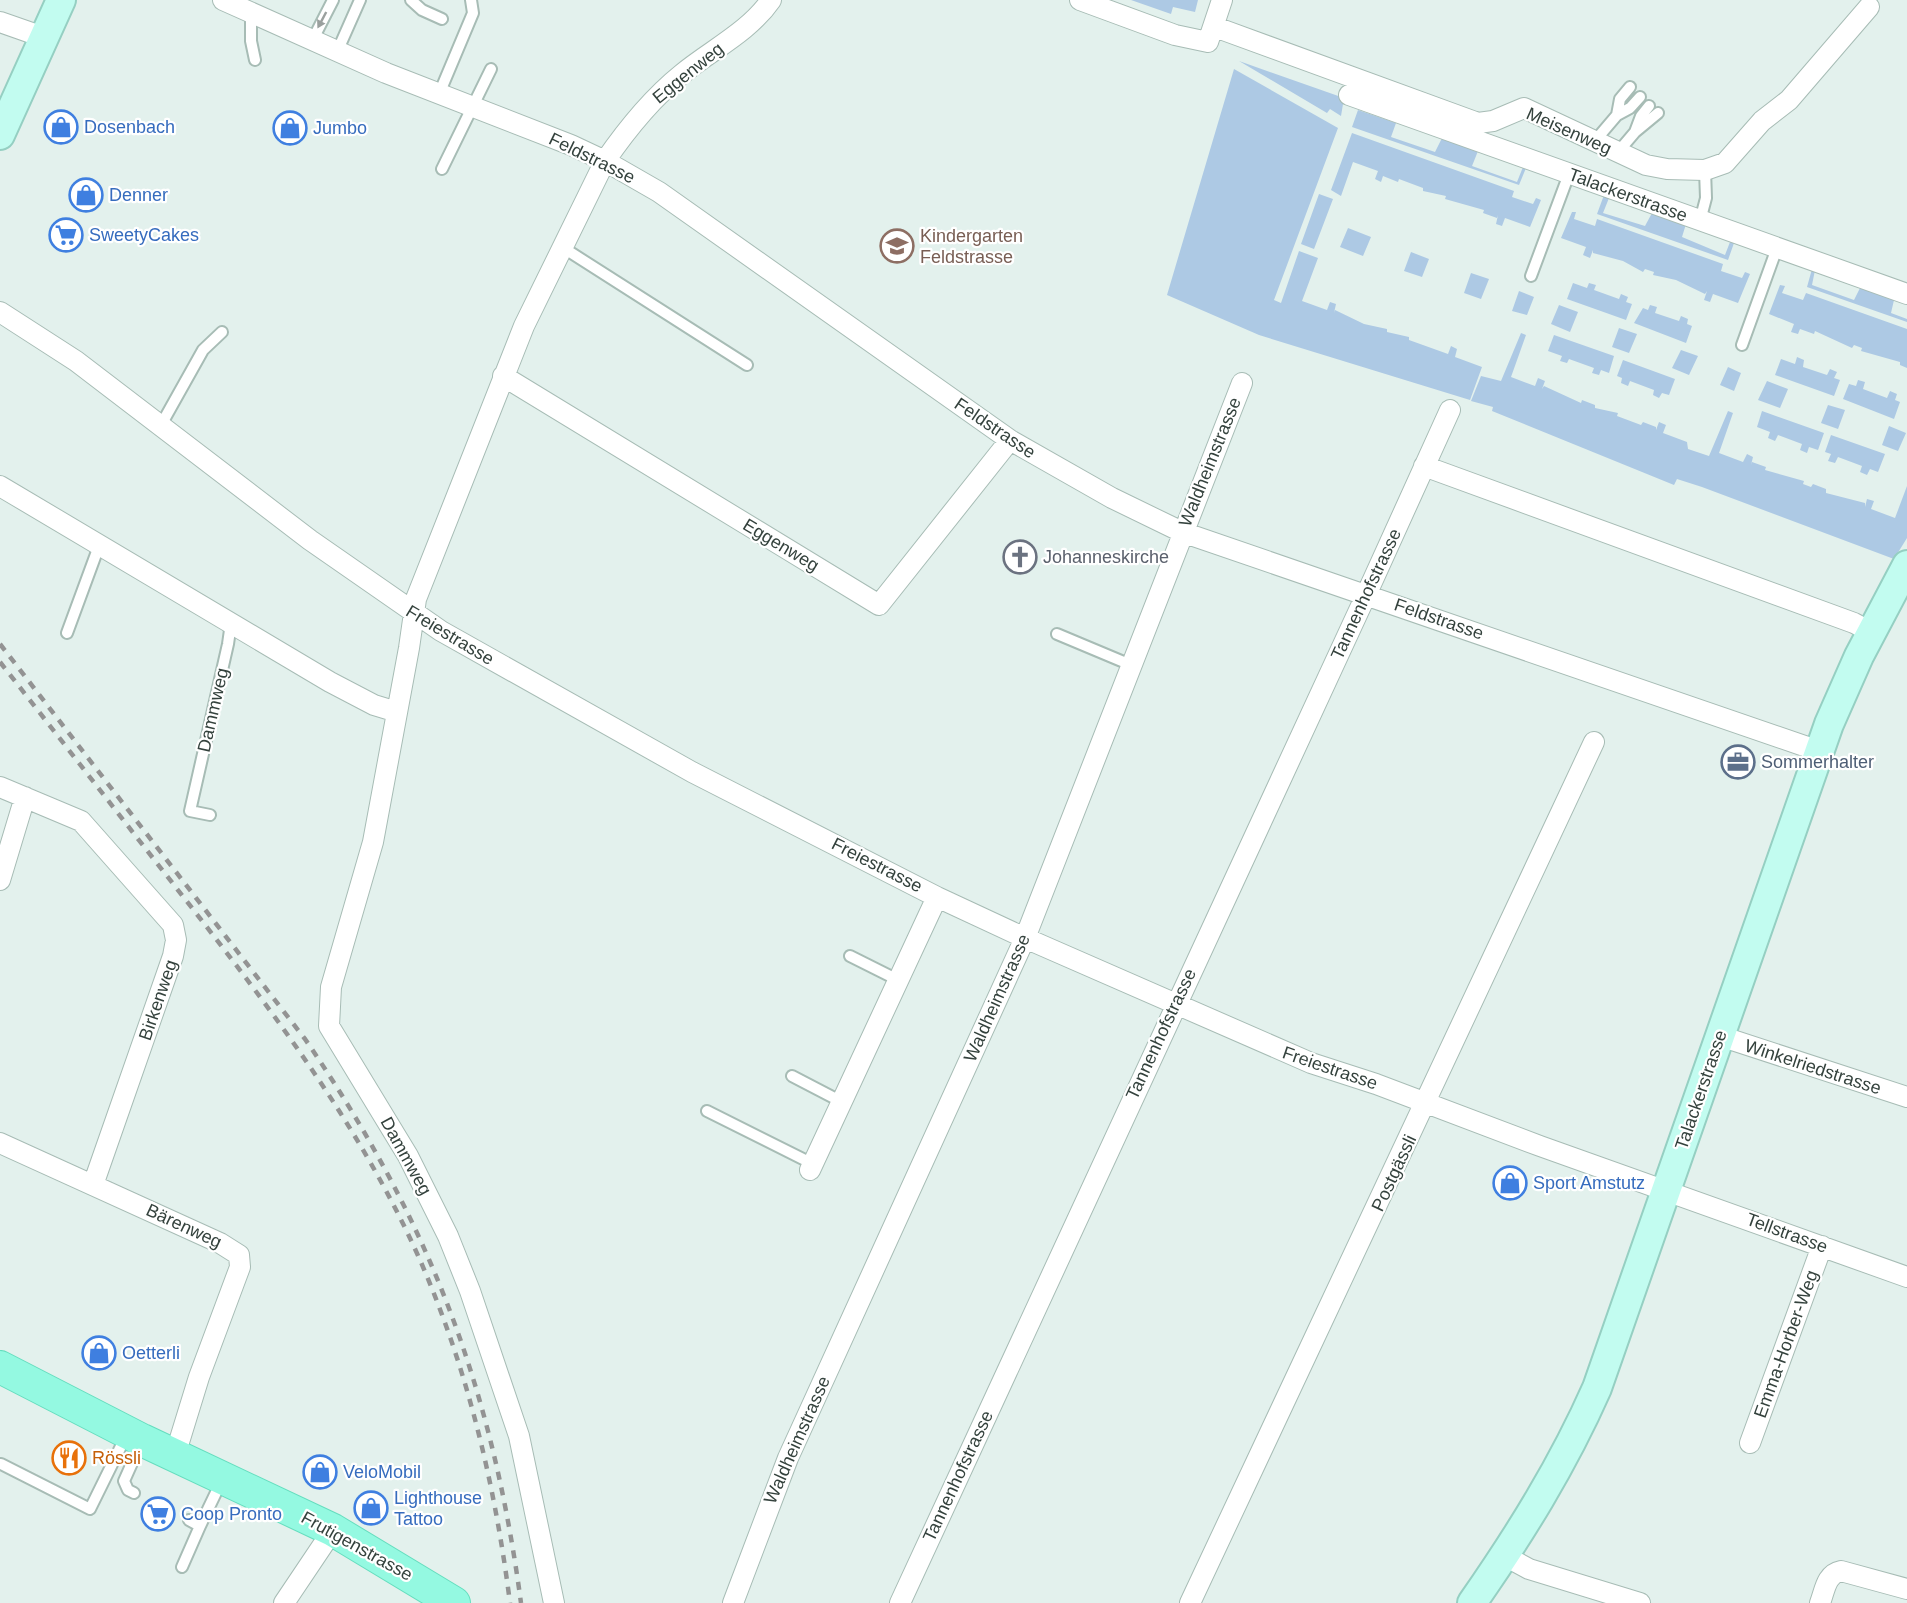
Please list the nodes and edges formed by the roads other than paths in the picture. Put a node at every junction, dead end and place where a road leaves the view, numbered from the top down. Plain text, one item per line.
1 (61, 0) edge
2 (223, 0) edge
3 (333, 0) edge
4 (360, 0) edge
5 (411, 0) edge
6 (471, 0) edge
7 (771, 0) edge
8 (1080, 0) edge
9 (1222, 0) edge
10 (1869, 7) dead end
11 (251, 14) junction
12 (442, 20) dead end
13 (0, 22) edge
14 (1211, 34) junction
15 (43, 37) junction
16 (312, 40) junction
17 (337, 52) junction
18 (255, 60) dead end
19 (490, 69) dead end
20 (1630, 87) dead end
21 (439, 94) junction
22 (1349, 95) dead end
23 (1640, 97) dead end
24 (474, 107) junction
25 (1653, 110) dead end
26 (1617, 115) junction
27 (0, 135) edge
28 (1594, 142) junction
29 (1618, 152) junction
30 (605, 160) junction
31 (442, 169) dead end
32 (1705, 170) junction
33 (1569, 174) junction
34 (1700, 220) junction
35 (562, 247) junction
36 (1777, 248) junction
37 (1531, 276) dead end
38 (1907, 294) edge
39 (0, 312) edge
40 (222, 332) dead end
41 (1742, 345) dead end
42 (747, 365) dead end
43 (503, 376) junction
44 (1242, 383) dead end
45 (1450, 410) dead end
46 (161, 425) junction
47 (1010, 440) junction
48 (1424, 466) junction
49 (0, 486) edge
50 (1182, 532) junction
51 (99, 546) junction
52 (1907, 565) edge
53 (1367, 593) junction
54 (413, 614) junction
55 (231, 623) junction
56 (1871, 632) junction
57 (67, 633) dead end
58 (1057, 634) dead end
59 (1131, 665) junction
60 (397, 712) junction
61 (1594, 742) dead end
62 (1819, 751) junction
63 (0, 787) edge
64 (25, 797) junction
65 (210, 815) dead end
66 (0, 880) edge
67 (937, 897) junction
68 (1025, 938) junction
69 (850, 956) dead end
70 (898, 980) junction
71 (1175, 1005) junction
72 (1720, 1036) junction
73 (792, 1076) dead end
74 (1907, 1097) edge
75 (842, 1102) junction
76 (1427, 1103) junction
77 (706, 1111) dead end
78 (0, 1143) edge
79 (811, 1167) joint
80 (93, 1185) junction
81 (1666, 1190) junction
82 (1822, 1246) junction
83 (1907, 1277) edge
84 (0, 1367) edge
85 (135, 1437) junction
86 (1750, 1443) dead end
87 (175, 1455) junction
88 (2, 1464) dead end
89 (223, 1478) junction
90 (134, 1493) dead end
91 (333, 1530) junction
92 (1505, 1556) junction
93 (182, 1567) dead end
94 (1907, 1589) edge
95 (284, 1603) edge
96 (454, 1603) edge
97 (554, 1603) edge
98 (732, 1603) edge
99 (900, 1603) edge
100 (1190, 1603) edge
101 (1472, 1603) edge
102 (1640, 1603) edge
103 (1820, 1603) edge

1 - 15 main road
2 - 11 street, Feldstrasse
3 -> 16 lane
4 - 17 lane
5 - 12 lane
6 - 21 lane
7 - 30 street, Eggenweg
8 - 14 street, Meisenweg
9 - 14 street
10 - 32 street
11 - 16 street, Feldstrasse
11 - 18 lane
13 - 15 street
14 - 28 street, Meisenweg
15 - 27 main road
16 - 17 street, Feldstrasse
17 - 21 street, Feldstrasse
19 - 24 lane
20 - 26 lane
21 - 24 street, Feldstrasse
22 - 33 street, Talackerstrasse
23 - 26 lane
24 - 30 street, Feldstrasse
24 - 31 lane
25 - 29 lane
26 - 28 lane
28 - 29 street, Meisenweg
29 - 32 street, Meisenweg
30 - 35 street, Eggenweg
30 - 47 street, Feldstrasse
32 - 34 lane
33 - 34 street, Talackerstrasse
33 - 37 lane
34 - 36 street, Talackerstrasse
35 - 42 lane
35 - 43 street, Eggenweg
36 - 38 street, Talackerstrasse
36 - 41 lane
39 - 46 street, Freiestrasse
40 - 46 lane
43 - 47 street, Eggenweg
43 - 54 street, Eggenweg
44 - 50 street, Waldheimstrasse
45 - 48 street, Tannenhofstrasse
46 - 54 street, Freiestrasse
47 - 50 street, Feldstrasse
48 - 53 street, Tannenhofstrasse
48 - 56 street
49 - 51 street
50 - 53 street, Feldstrasse
50 - 59 street, Waldheimstrasse
51 - 55 street
51 - 57 lane
52 - 56 main road, Talackerstrasse
53 - 62 street, Feldstrasse
53 - 71 street, Tannenhofstrasse
54 - 60 street, Dammweg
54 - 67 street, Freiestrasse
55 - 60 street
55 - 65 lane, Dammweg
56 - 62 main road, Talackerstrasse
58 - 59 lane
59 - 68 street, Waldheimstrasse
60 - 97 street, Dammweg
61 - 76 street, Postgässli
62 - 72 main road, Talackerstrasse
63 - 64 street, Birkenweg
64 - 66 street
64 - 80 street, Birkenweg
67 - 68 street, Freiestrasse
67 - 70 street, Freiestrasse
68 - 71 street, Freiestrasse
68 - 98 street, Waldheimstrasse
69 - 70 lane
70 - 75 street, Freiestrasse
71 - 76 street, Freiestrasse
71 - 99 street, Tannenhofstrasse
72 - 74 street, Winkelriedstrasse
72 - 81 main road, Talackerstrasse
73 - 75 lane
75 - 79 street, Freiestrasse
76 - 81 street, Freiestrasse
76 - 100 street, Postgässli
77 - 79 lane, Freiestrasse
78 - 80 street, Bärenweg
80 - 87 street, Bärenweg
81 - 82 street, Tellstrasse
81 - 92 main road, Talackerstrasse
82 - 83 street, Tellstrasse
82 - 86 street, Emma-Horber-Weg
84 - 85 main road, Frutigenstrasse
85 - 87 main road, Frutigenstrasse
85 - 88 lane
85 - 90 lane
87 - 89 main road, Frutigenstrasse
89 - 91 main road, Frutigenstrasse
89 - 93 lane
91 - 95 street
91 - 96 main road, Frutigenstrasse
92 - 101 main road, Talackerstrasse
92 - 102 street
94 - 103 street

